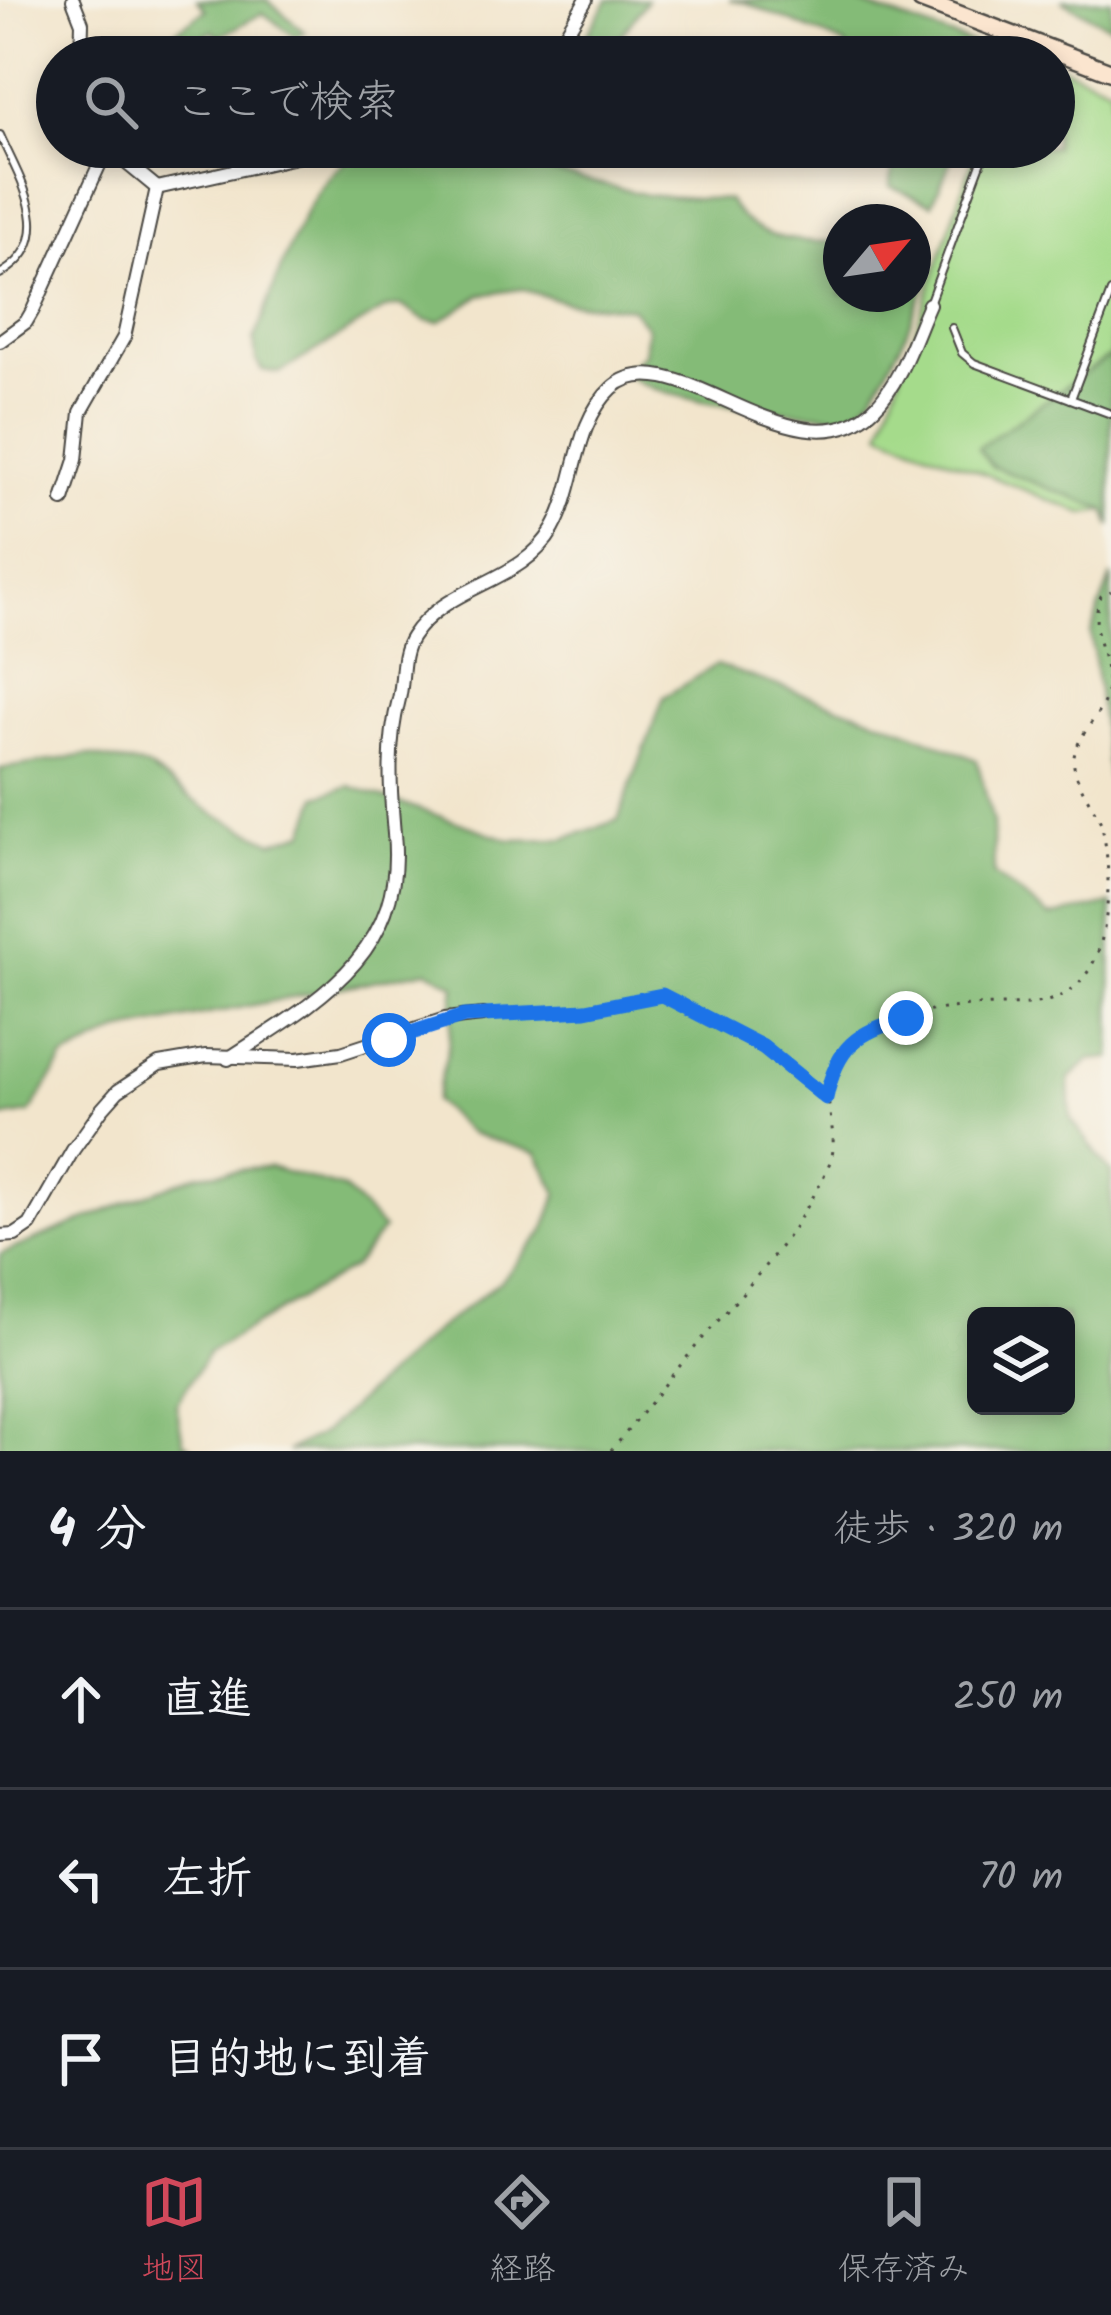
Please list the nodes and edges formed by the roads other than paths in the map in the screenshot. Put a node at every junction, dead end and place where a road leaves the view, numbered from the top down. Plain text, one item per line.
1 (73, 0) edge
2 (586, 0) edge
3 (929, 1) edge
4 (82, 36) edge
5 (565, 36) edge
6 (999, 36) edge
7 (1075, 62) edge
8 (1111, 72) edge
9 (0, 135) edge
10 (97, 168) edge
11 (133, 168) edge
12 (246, 168) edge
13 (979, 168) edge
14 (157, 188) junction
15 (0, 274) edge
16 (1111, 292) edge
17 (931, 299) edge
18 (925, 312) edge
19 (952, 328) dead end
20 (0, 341) edge
21 (1071, 399) junction
22 (1111, 414) edge
23 (63, 500) dead end
24 (483, 1015) road end
25 (228, 1059) junction
26 (0, 1236) edge

1 - 4 street
2 - 5 street
3 - 6 street
7 - 8 street
9 - 15 lane
10 - 20 street
11 - 14 street
12 - 14 street
13 - 17 lane
14 - 23 street
16 - 21 lane
18 - 25 street
19 - 21 lane
21 - 22 lane
24 - 25 street
25 - 26 street

